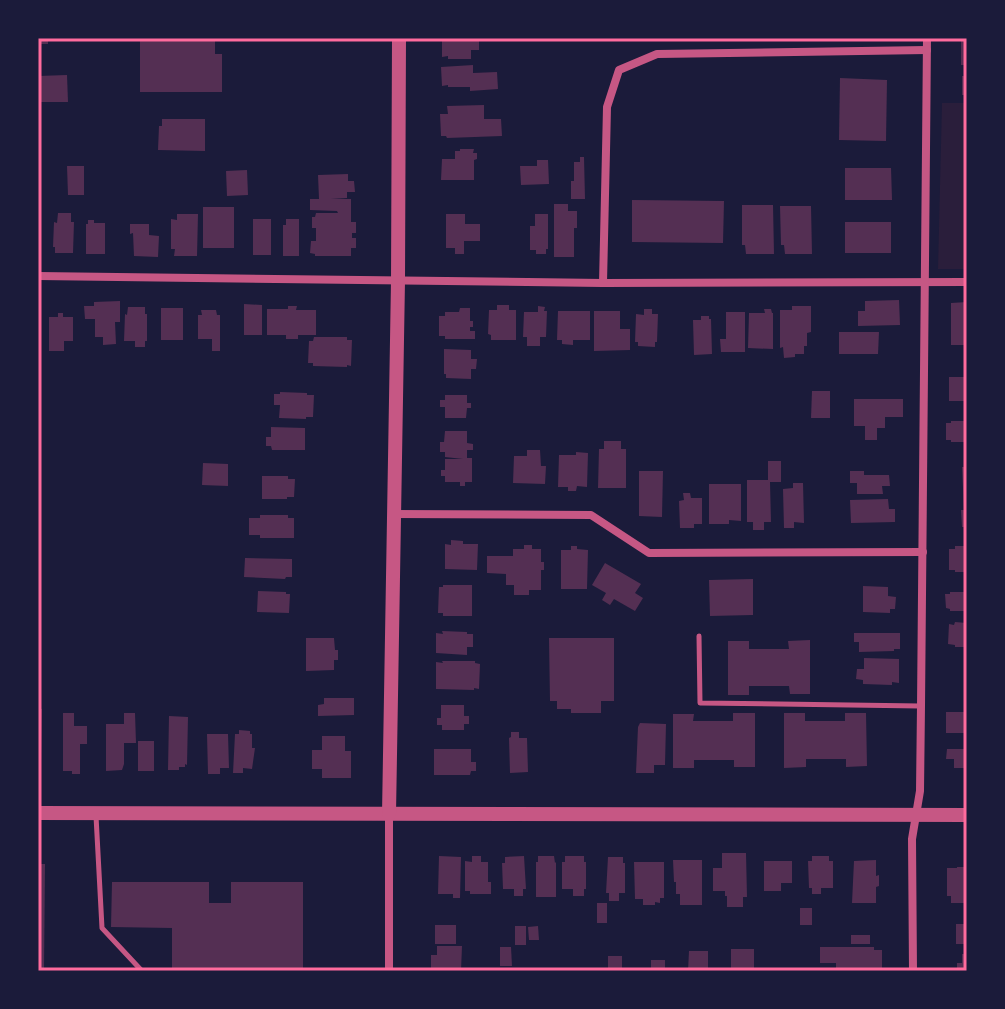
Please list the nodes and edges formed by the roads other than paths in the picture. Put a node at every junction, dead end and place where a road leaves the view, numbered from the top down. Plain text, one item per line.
1 (399, 38) edge
2 (927, 38) edge
3 (927, 50) junction
4 (38, 276) edge
5 (398, 281) junction
6 (925, 282) junction
7 (967, 282) edge
8 (603, 283) junction
9 (393, 514) junction
10 (923, 552) junction
11 (699, 636) dead end
12 (921, 706) junction
13 (38, 813) edge
14 (95, 813) junction
15 (389, 814) junction
16 (967, 815) edge
17 (916, 816) junction
18 (142, 971) edge
19 (389, 971) edge
20 (913, 971) edge

1 - 5 street
2 - 3 street
3 - 6 street
3 - 8 street
4 - 5 street
5 - 8 street
5 - 9 street
6 - 7 street
6 - 8 street
6 - 10 street
9 - 10 street
9 - 15 street
10 - 12 street
11 - 12 lane
12 - 17 street
13 - 14 street
14 - 15 street
14 - 18 lane
15 - 17 street
15 - 19 street
16 - 17 street
17 - 20 street

